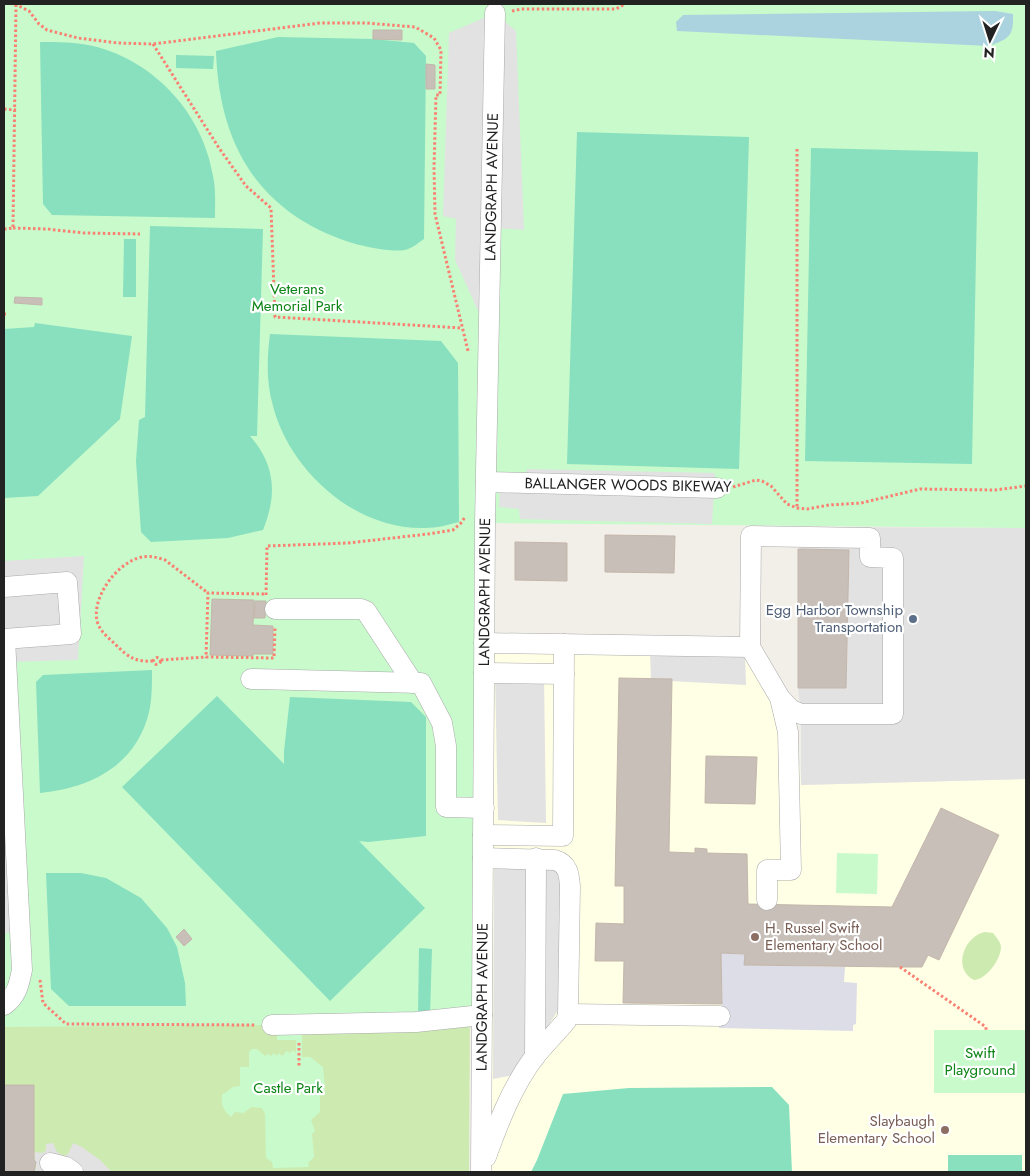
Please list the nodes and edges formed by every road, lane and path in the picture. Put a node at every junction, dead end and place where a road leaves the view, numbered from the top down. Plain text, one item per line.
1 (16, 4) edge
2 (625, 4) edge
3 (495, 15) joint
4 (153, 44) junction
5 (4, 109) edge
6 (16, 110) junction
7 (797, 148) dead end
8 (13, 228) junction
9 (4, 229) edge
10 (140, 234) dead end
11 (462, 328) junction
12 (468, 352) dead end
13 (486, 482) junction
14 (1026, 486) edge
15 (717, 488) joint
16 (797, 508) junction
17 (466, 514) dead end
18 (4, 587) edge
19 (208, 593) junction
20 (270, 602) junction
21 (4, 639) edge
22 (484, 643) junction
23 (564, 644) junction
24 (750, 646) junction
25 (206, 657) junction
26 (484, 673) junction
27 (564, 674) junction
28 (251, 679) dead end
29 (413, 683) junction
30 (780, 698) junction
31 (484, 808) junction
32 (483, 835) junction
33 (483, 858) junction
34 (536, 858) junction
35 (767, 900) dead end
36 (900, 967) dead end
37 (39, 972) dead end
38 (4, 1005) edge
39 (568, 1014) junction
40 (482, 1015) junction
41 (720, 1016) dead end
42 (272, 1025) joint
43 (986, 1030) dead end
44 (535, 1057) junction
45 (50, 1163) dead end
46 (73, 1172) edge
47 (481, 1172) edge

1 - 4 path
1 - 6 path
2 - 3 path
3 - 13 street, LANDGRAPH AVENUE
4 - 11 path
4 - 11 path
5 - 6 path
6 - 8 path
7 - 16 path
8 - 9 path
8 - 10 path
11 - 12 path
13 - 15 street, BALLANGER WOODS BIKEWAY
13 - 22 street, LANDGRAPH AVENUE
14 - 16 path
15 - 16 path, BALLANGER WOODS BIKEWAY
17 - 20 path
18 - 21 street
19 - 20 path
19 - 25 path
19 - 25 path
20 - 25 path
20 - 29 street
21 - 38 street
22 - 23 street
22 - 26 street, LANDGRAPH AVENUE
23 - 24 street
23 - 27 street
24 - 30 street
24 - 30 street
26 - 27 street
26 - 31 street, LANDGRAPH AVENUE
27 - 32 street
28 - 29 street
29 - 31 street
30 - 35 street
31 - 32 street, LANDGRAPH AVENUE
32 - 33 street, LANDGRAPH AVENUE
33 - 34 street
33 - 40 street, LANDGRAPH AVENUE
34 - 39 street
34 - 44 street
36 - 43 path
37 - 42 path
39 - 41 street
39 - 44 street
40 - 42 street
40 - 47 street, LANDGRAPH AVENUE
44 - 47 street
45 - 46 street

